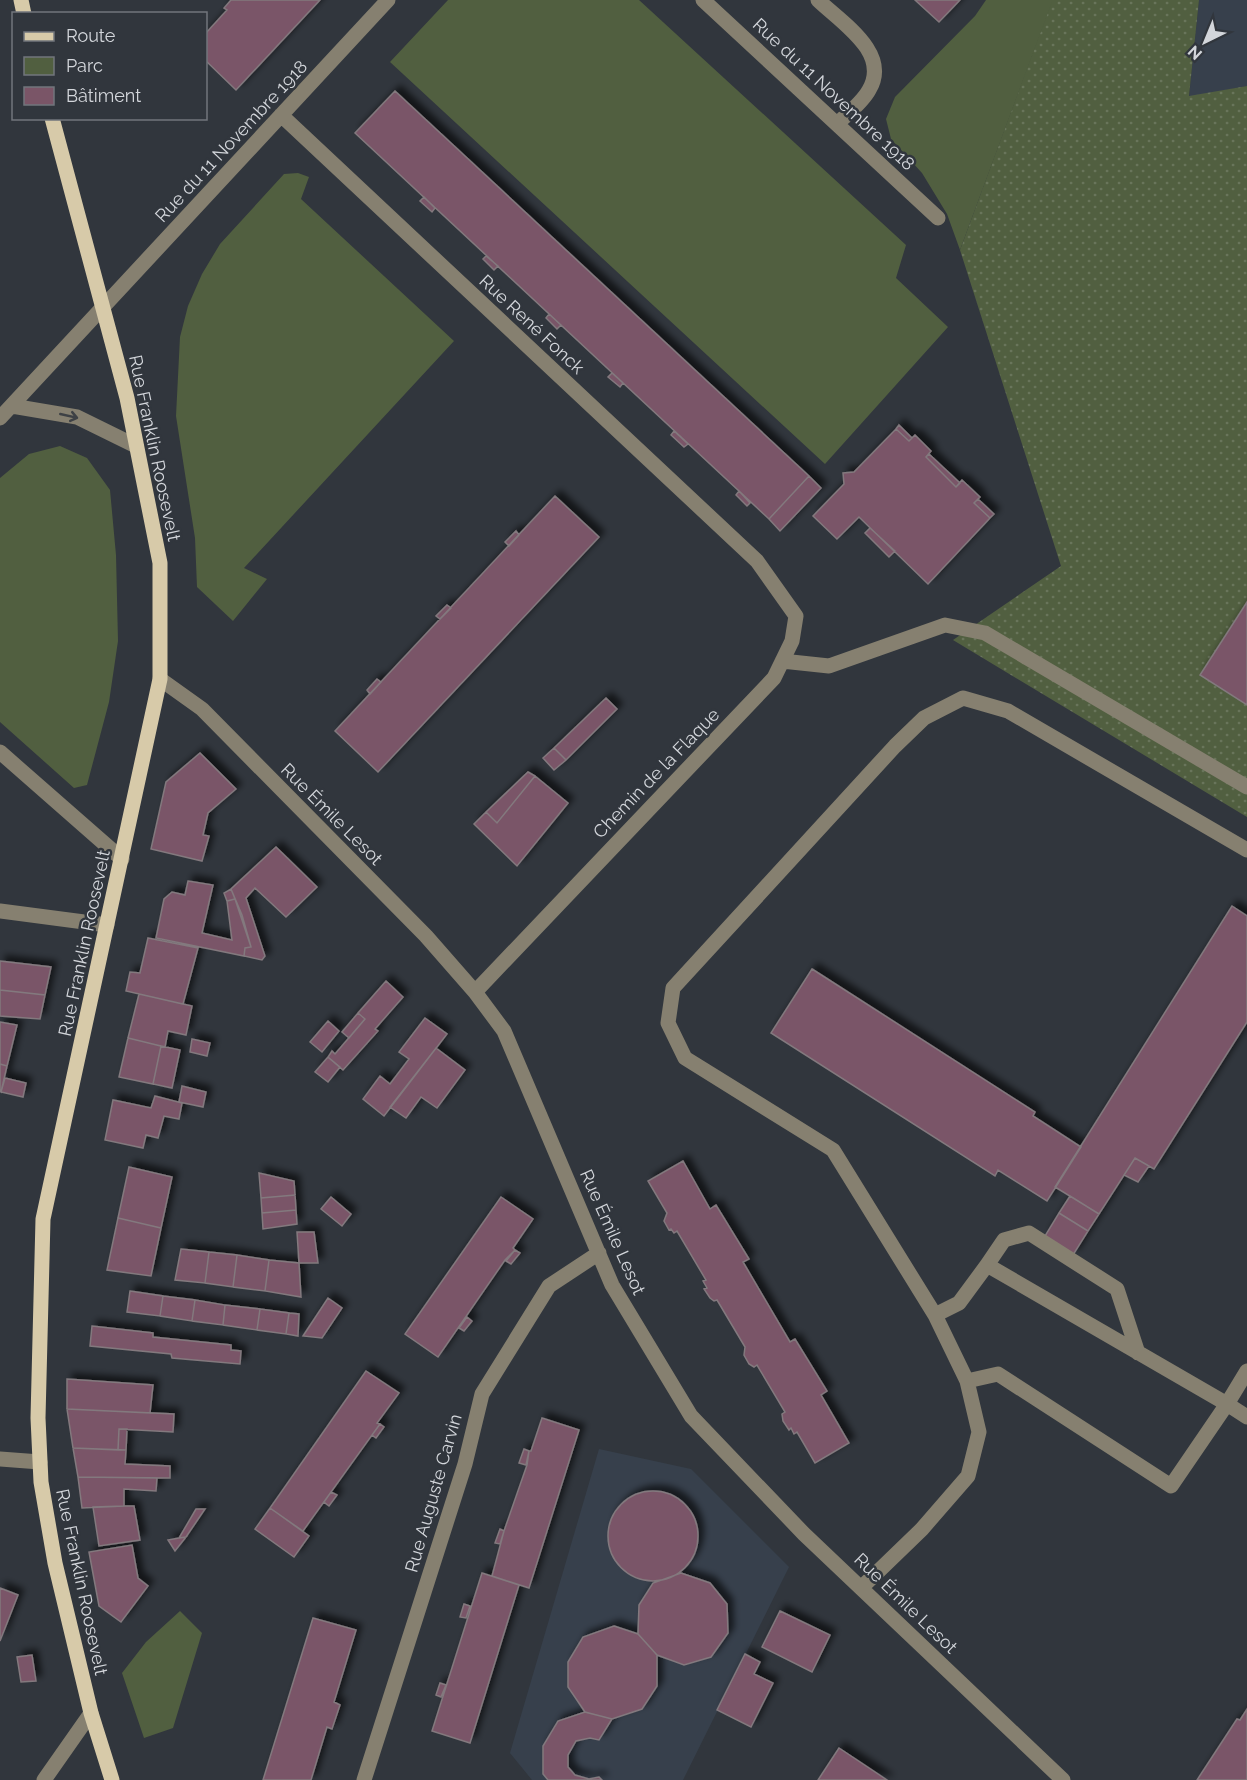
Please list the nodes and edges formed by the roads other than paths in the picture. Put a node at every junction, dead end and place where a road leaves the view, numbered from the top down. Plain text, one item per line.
1 (388, 0) edge
2 (703, 0) edge
3 (818, 0) edge
4 (281, 115) junction
5 (53, 120) edge
6 (837, 124) junction
7 (938, 218) dead end
8 (103, 308) junction
9 (12, 406) junction
10 (0, 418) edge
11 (136, 446) junction
12 (757, 561) joint
13 (782, 661) junction
14 (160, 679) junction
15 (0, 752) edge
16 (1247, 788) edge
17 (1247, 850) edge
18 (122, 859) junction
19 (0, 911) edge
20 (108, 925) junction
21 (475, 992) junction
22 (599, 1253) junction
23 (987, 1265) junction
24 (935, 1315) junction
25 (1138, 1353) junction
26 (1247, 1371) edge
27 (967, 1381) junction
28 (1227, 1404) junction
29 (1247, 1417) edge
30 (0, 1459) edge
31 (40, 1461) junction
32 (861, 1588) junction
33 (91, 1713) junction
34 (1058, 1778) edge
35 (44, 1780) edge
36 (112, 1780) edge
37 (364, 1780) edge

1 - 4 street, Rue du 11 Novembre 1918
2 - 6 street, Rue du 11 Novembre 1918
3 - 6 street
4 - 8 street, Rue du 11 Novembre 1918
4 - 12 street, Rue René Fonck
5 - 8 main road, Rue Franklin Roosevelt
6 - 7 street, Rue du 11 Novembre 1918
8 - 9 street, Rue du 11 Novembre 1918
8 - 11 main road, Rue Franklin Roosevelt
9 - 10 street, Rue du 11 Novembre 1918
9 -> 11 street
11 - 14 main road, Rue Franklin Roosevelt
12 - 13 street, Chemin de la Flaque
13 - 16 street
13 - 21 street, Chemin de la Flaque
14 - 18 main road, Rue Franklin Roosevelt
14 - 21 street, Rue Émile Lesot
15 - 18 street
17 - 24 street
18 - 20 main road, Rue Franklin Roosevelt
19 - 20 street
20 - 31 main road, Rue Franklin Roosevelt
21 - 22 street, Rue Émile Lesot
22 - 32 street, Rue Émile Lesot
22 - 37 street, Rue Auguste Carvin
23 - 24 street
23 - 25 street
23 - 25 street
24 - 27 street
25 - 28 street
26 - 28 street
27 - 28 street
27 - 32 street
28 - 29 street
30 - 31 street
31 - 33 main road, Rue Franklin Roosevelt
32 - 34 street, Rue Émile Lesot
33 - 35 street
33 - 36 main road, Rue Franklin Roosevelt

